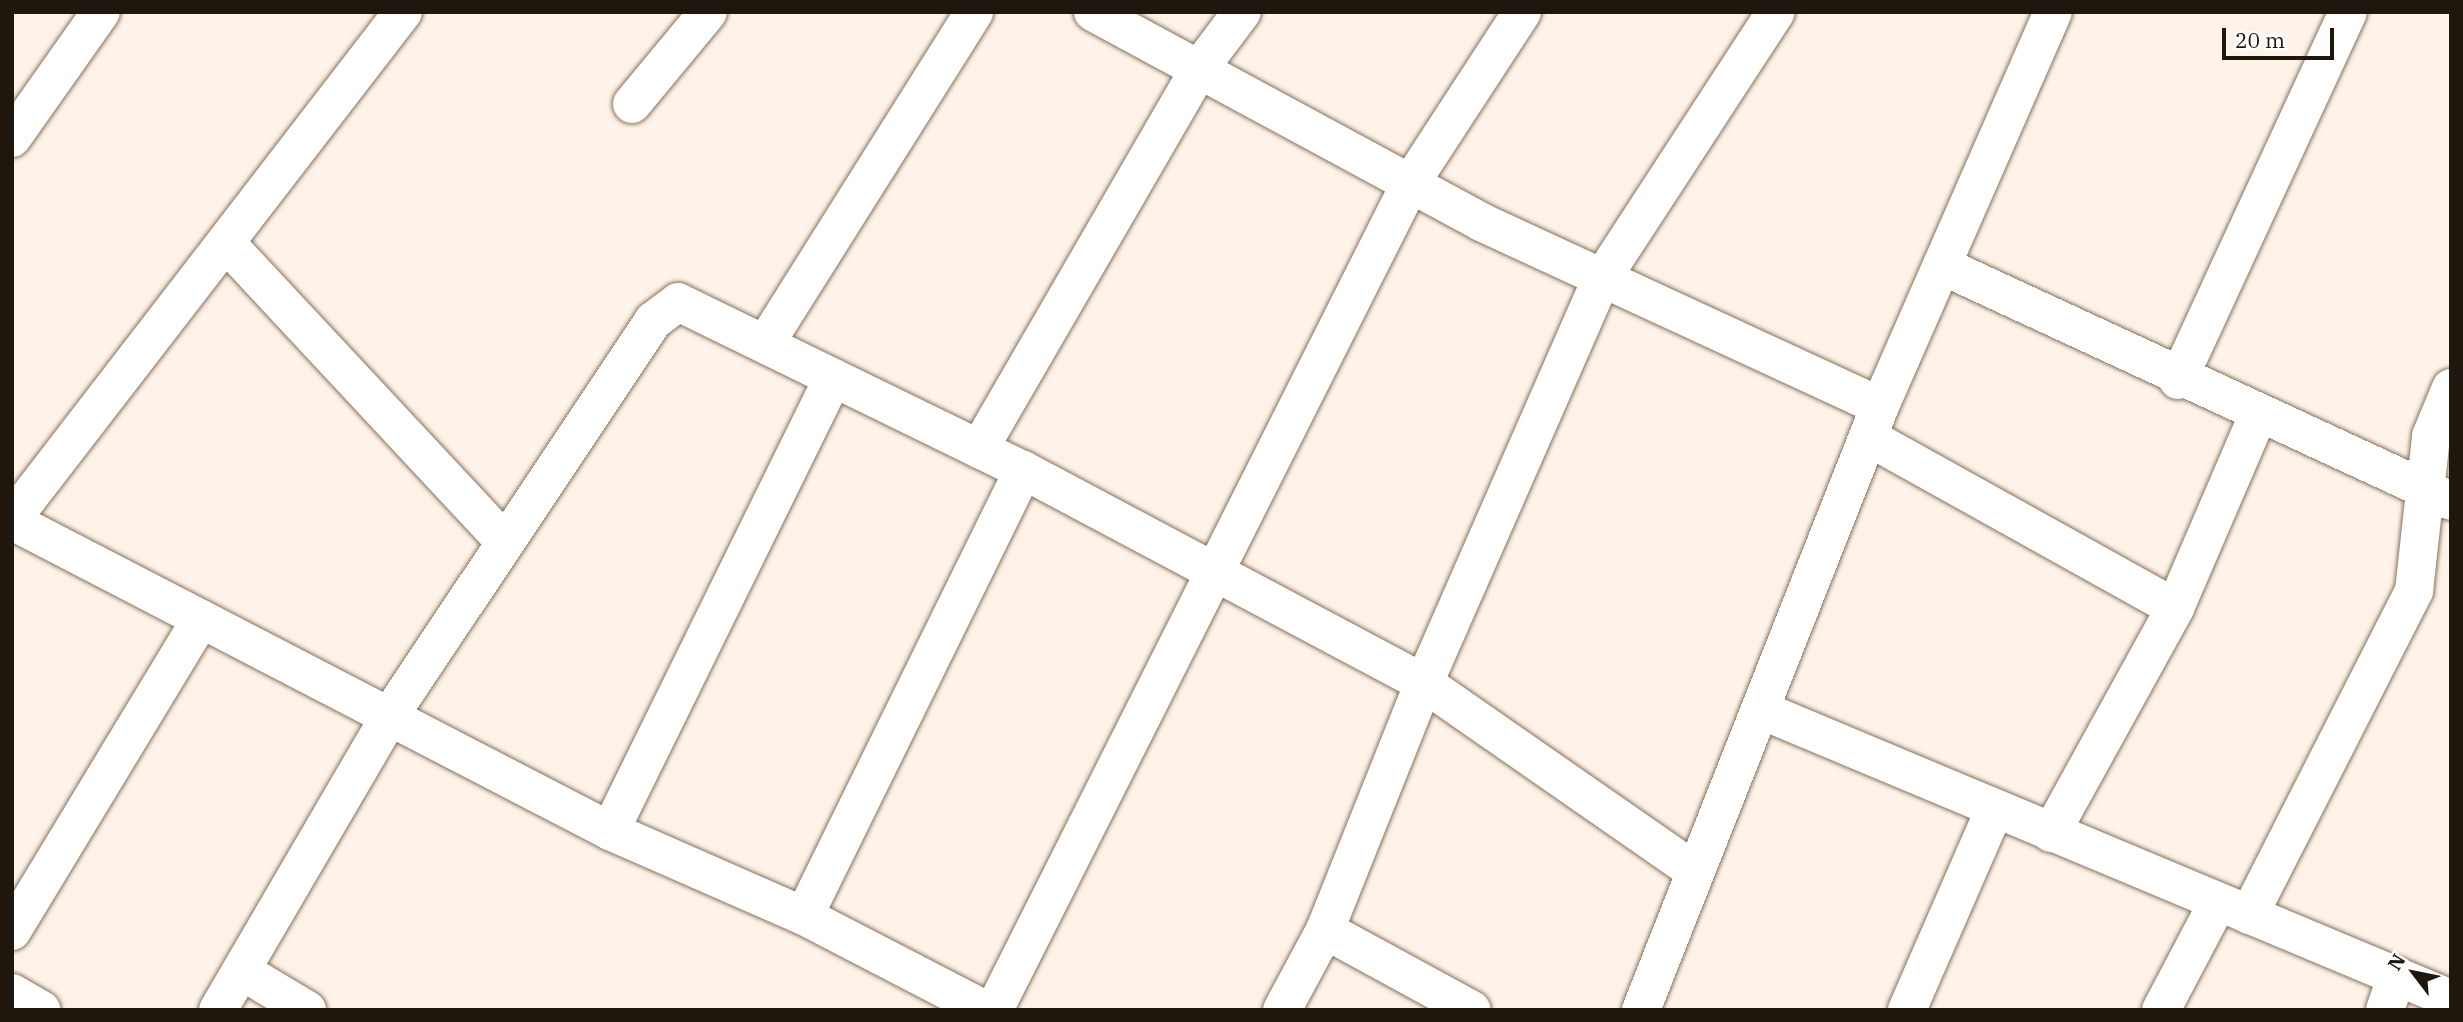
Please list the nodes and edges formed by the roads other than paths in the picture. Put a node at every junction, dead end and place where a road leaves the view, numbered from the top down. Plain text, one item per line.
1 (101, 12) edge
2 (402, 12) edge
3 (708, 12) edge
4 (974, 12) edge
5 (1093, 12) edge
6 (1242, 12) edge
7 (1522, 12) edge
8 (1776, 12) edge
9 (2053, 12) edge
10 (2348, 12) edge
11 (1199, 69) junction
12 (632, 104) dead end
13 (12, 138) edge
14 (1410, 184) junction
15 (227, 244) junction
16 (1945, 267) junction
17 (1601, 279) junction
18 (767, 341) junction
19 (833, 378) junction
20 (2178, 380) junction
21 (2451, 388) edge
22 (2259, 413) junction
23 (1874, 422) junction
24 (979, 449) junction
25 (1023, 470) junction
26 (2440, 497) edge
27 (12, 520) edge
28 (505, 542) junction
29 (1220, 573) junction
30 (2175, 608) junction
31 (200, 621) junction
32 (1424, 683) junction
33 (1761, 710) junction
34 (388, 717) junction
35 (1995, 809) junction
36 (610, 831) junction
37 (2051, 833) junction
38 (1694, 871) junction
39 (2234, 908) junction
40 (804, 916) junction
41 (1325, 930) junction
42 (12, 931) edge
43 (242, 971) junction
44 (12, 993) edge
45 (2391, 993) edge
46 (2451, 999) edge
47 (42, 1010) edge
48 (218, 1010) edge
49 (307, 1010) edge
50 (985, 1010) edge
51 (994, 1010) edge
52 (1282, 1010) edge
53 (1472, 1010) edge
54 (1641, 1010) edge
55 (1907, 1010) edge
56 (2161, 1010) edge

1 - 13 main road
2 - 15 main road
3 - 12 main road
4 - 18 main road
5 - 11 main road
6 - 11 main road
7 - 14 main road
8 - 17 main road
9 - 16 main road
10 - 20 main road
11 - 14 main road
11 - 24 main road
14 - 17 main road
14 - 29 main road
15 - 27 main road
15 - 28 main road
16 - 20 main road
16 - 23 main road
17 - 23 main road
17 - 32 main road
18 - 19 main road
18 - 28 main road
19 - 24 main road
19 - 36 main road
20 - 22 main road
21 - 26 main road
22 - 26 main road
22 - 30 main road
23 - 30 main road
23 - 33 main road
24 - 25 main road
25 - 29 main road
25 - 40 main road
26 - 39 main road
27 - 31 main road
28 - 34 main road
29 - 32 main road
29 - 51 main road
30 - 37 main road
31 - 34 main road
31 - 42 main road
32 - 38 main road
32 - 41 main road
33 - 35 main road
33 - 38 main road
34 - 36 main road
34 - 43 main road
35 - 37 main road
35 - 55 main road
36 - 40 main road
37 - 39 main road
38 - 54 main road
39 - 45 main road
39 - 56 main road
40 - 50 main road
41 - 52 main road
41 - 53 main road
43 - 48 main road
43 - 49 main road
44 - 47 main road
45 - 46 main road

